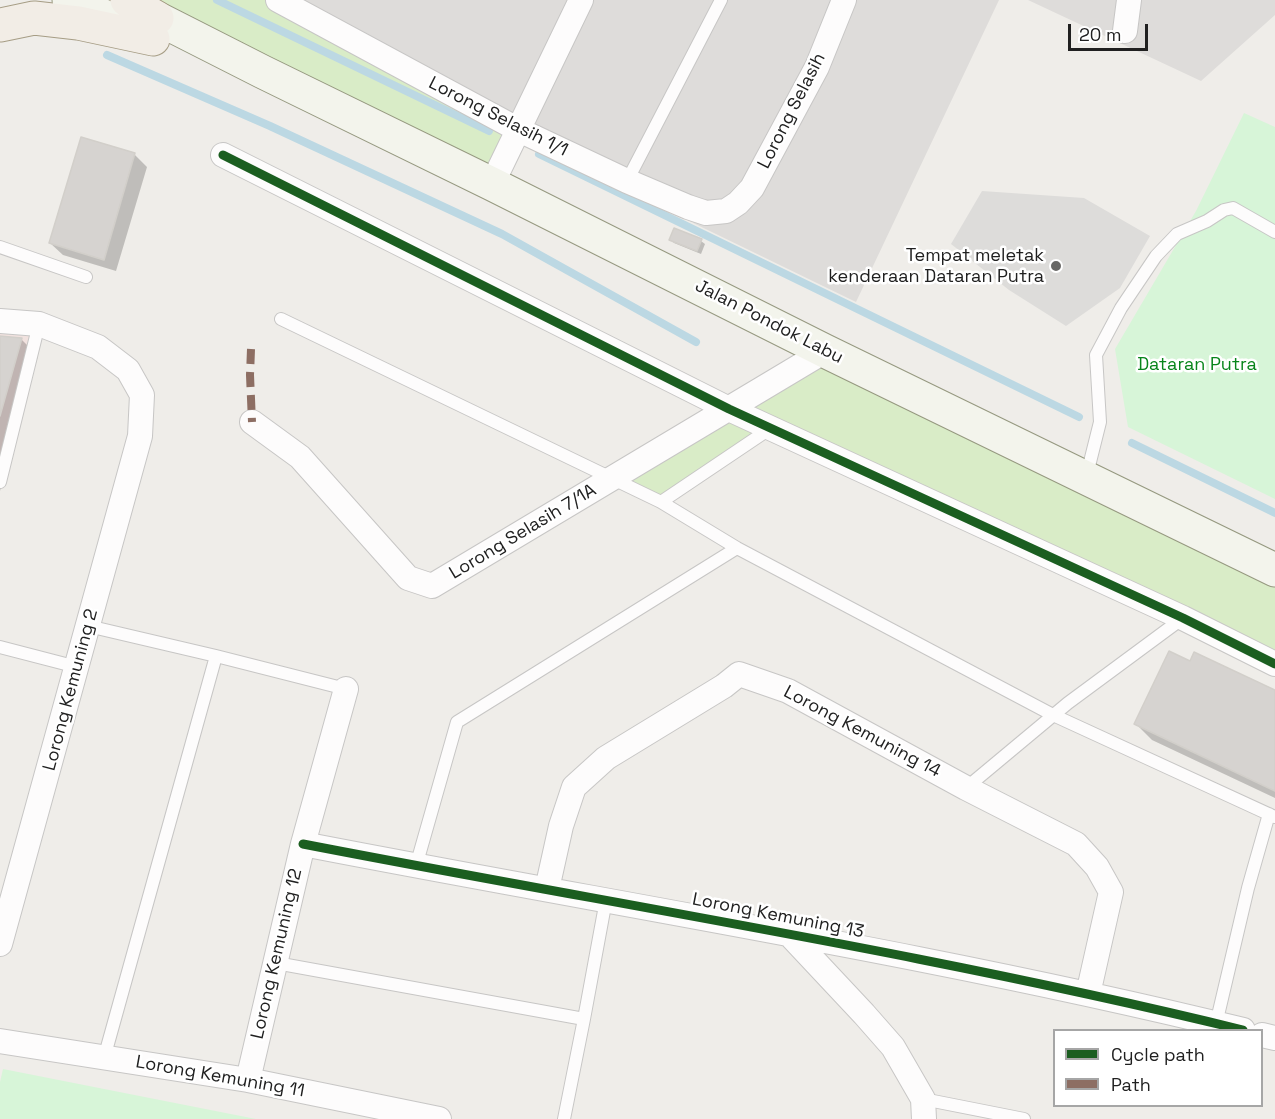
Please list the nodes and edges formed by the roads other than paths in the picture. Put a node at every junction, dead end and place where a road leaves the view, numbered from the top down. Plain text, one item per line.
1 (69, 0) edge
2 (120, 0) edge
3 (127, 0) edge
4 (278, 0) edge
5 (721, 0) edge
6 (844, 0) edge
7 (1129, 0) edge
8 (578, 1) edge
9 (0, 25) edge
10 (155, 28) junction
11 (1125, 31) dead end
12 (519, 130) junction
13 (222, 155) dead end
14 (627, 181) junction
15 (492, 184) junction
16 (726, 212) joint
17 (1275, 232) edge
18 (0, 247) edge
19 (86, 277) dead end
20 (281, 319) dead end
21 (0, 321) edge
22 (39, 324) junction
23 (825, 351) junction
24 (729, 409) junction
25 (252, 422) dead end
26 (771, 428) junction
27 (612, 478) junction
28 (1086, 479) junction
29 (0, 482) edge
30 (661, 502) junction
31 (737, 548) junction
32 (1275, 570) edge
33 (1183, 618) junction
34 (88, 626) junction
35 (0, 646) edge
36 (216, 656) junction
37 (1275, 664) edge
38 (77, 667) junction
39 (346, 689) joint
40 (1053, 716) junction
41 (966, 788) junction
42 (1272, 815) edge
43 (303, 844) junction
44 (416, 866) junction
45 (547, 889) junction
46 (606, 900) junction
47 (789, 934) junction
48 (0, 944) edge
49 (276, 963) junction
50 (1088, 994) junction
51 (584, 1019) junction
52 (1216, 1024) junction
53 (1238, 1029) edge
54 (0, 1041) edge
55 (104, 1058) junction
56 (248, 1080) junction
57 (923, 1109) edge
58 (439, 1119) edge
59 (564, 1119) edge
60 (1024, 1119) edge

1 - 10 main road, Jalan Pondok Labu
2 - 10 main road, Jalan Pondok Labu
3 - 10 main road
4 - 12 street, Lorong Selasih 1/1
5 - 14 lane
6 - 16 street, Lorong Selasih
7 - 11 street
8 - 12 street
9 - 10 main road
10 - 15 main road, Jalan Pondok Labu
12 - 14 street, Lorong Selasih 1/1
12 - 15 street
13 - 24 street
14 - 16 street, Lorong Selasih 1/1
15 - 23 main road, Jalan Pondok Labu
17 - 28 lane
18 - 19 lane
20 - 27 lane
21 - 22 street, Lorong Kemuning 2
22 - 29 lane
22 - 34 street, Lorong Kemuning 2
23 - 24 street, Lorong Selasih 7/1A
23 - 28 main road, Jalan Pondok Labu
24 - 26 street
24 - 27 street, Lorong Selasih 7/1A
25 - 27 street, Lorong Selasih 7/1A
26 - 30 lane
26 - 33 street
27 - 30 lane
28 - 32 main road, Jalan Pondok Labu
30 - 31 lane
31 - 40 lane
31 - 44 lane
33 - 37 street
33 - 40 lane
34 - 36 lane
34 - 38 street, Lorong Kemuning 2
35 - 38 lane
36 - 39 lane
36 - 55 lane
38 - 48 street, Lorong Kemuning 2
39 - 43 street, Lorong Kemuning 12
40 - 41 lane
40 - 42 lane
41 - 45 street, Lorong Kemuning 14
41 - 50 street, Lorong Kemuning 14
42 - 52 lane
43 - 44 street, Lorong Kemuning 13
43 - 49 street, Lorong Kemuning 12
44 - 45 street, Lorong Kemuning 13
45 - 46 street, Lorong Kemuning 13
46 - 47 street, Lorong Kemuning 13
46 - 51 lane
47 - 50 street, Lorong Kemuning 13
47 - 57 street
49 - 51 lane
49 - 56 street, Lorong Kemuning 12
50 - 52 street, Lorong Kemuning 13
51 - 59 lane
52 - 53 street, Lorong Kemuning 13
54 - 55 street, Lorong Kemuning 11
55 - 56 street, Lorong Kemuning 11
56 - 58 street, Lorong Kemuning 11
57 - 60 lane

